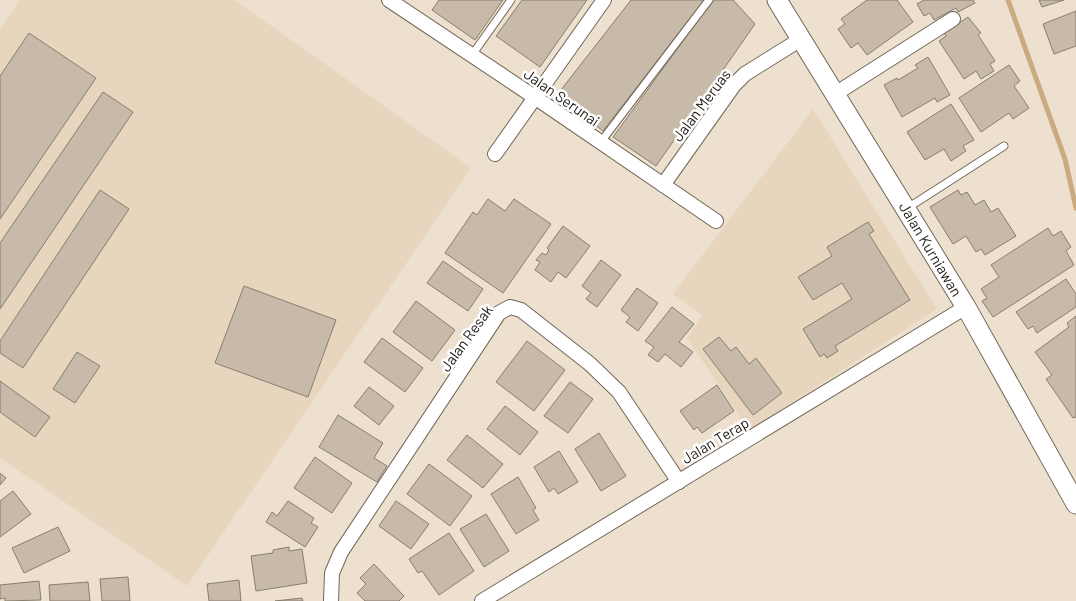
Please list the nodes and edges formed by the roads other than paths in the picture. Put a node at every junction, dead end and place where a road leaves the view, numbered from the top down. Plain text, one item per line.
1 (389, 0) edge
2 (511, 0) edge
3 (604, 0) edge
4 (709, 0) edge
5 (777, 0) edge
6 (410, 6) edge
7 (953, 19) dead end
8 (801, 39) junction
9 (472, 55) junction
10 (835, 94) junction
11 (536, 98) junction
12 (600, 142) junction
13 (1004, 146) dead end
14 (495, 154) dead end
15 (663, 186) junction
16 (906, 209) junction
17 (716, 221) dead end
18 (966, 306) junction
19 (679, 482) junction
20 (1076, 504) edge
21 (332, 601) edge
22 (482, 601) edge

1 - 6 street, Jalan Serunai
2 - 9 lane
3 - 11 street
4 - 12 lane
5 - 8 street, Jalan Kurniawan
6 - 9 street, Jalan Serunai
7 - 10 street
8 - 10 street, Jalan Kurniawan
8 - 15 street, Jalan Meruas
9 - 11 street, Jalan Serunai
10 - 16 street, Jalan Kurniawan
11 - 12 street, Jalan Serunai
11 - 14 street
12 - 15 street, Jalan Serunai
13 - 16 lane
15 - 17 street, Jalan Serunai
16 - 18 street, Jalan Kurniawan
18 - 19 street, Jalan Terap
18 - 20 street, Jalan Kurniawan
19 - 21 street, Jalan Resak
19 - 22 street, Jalan Terap

